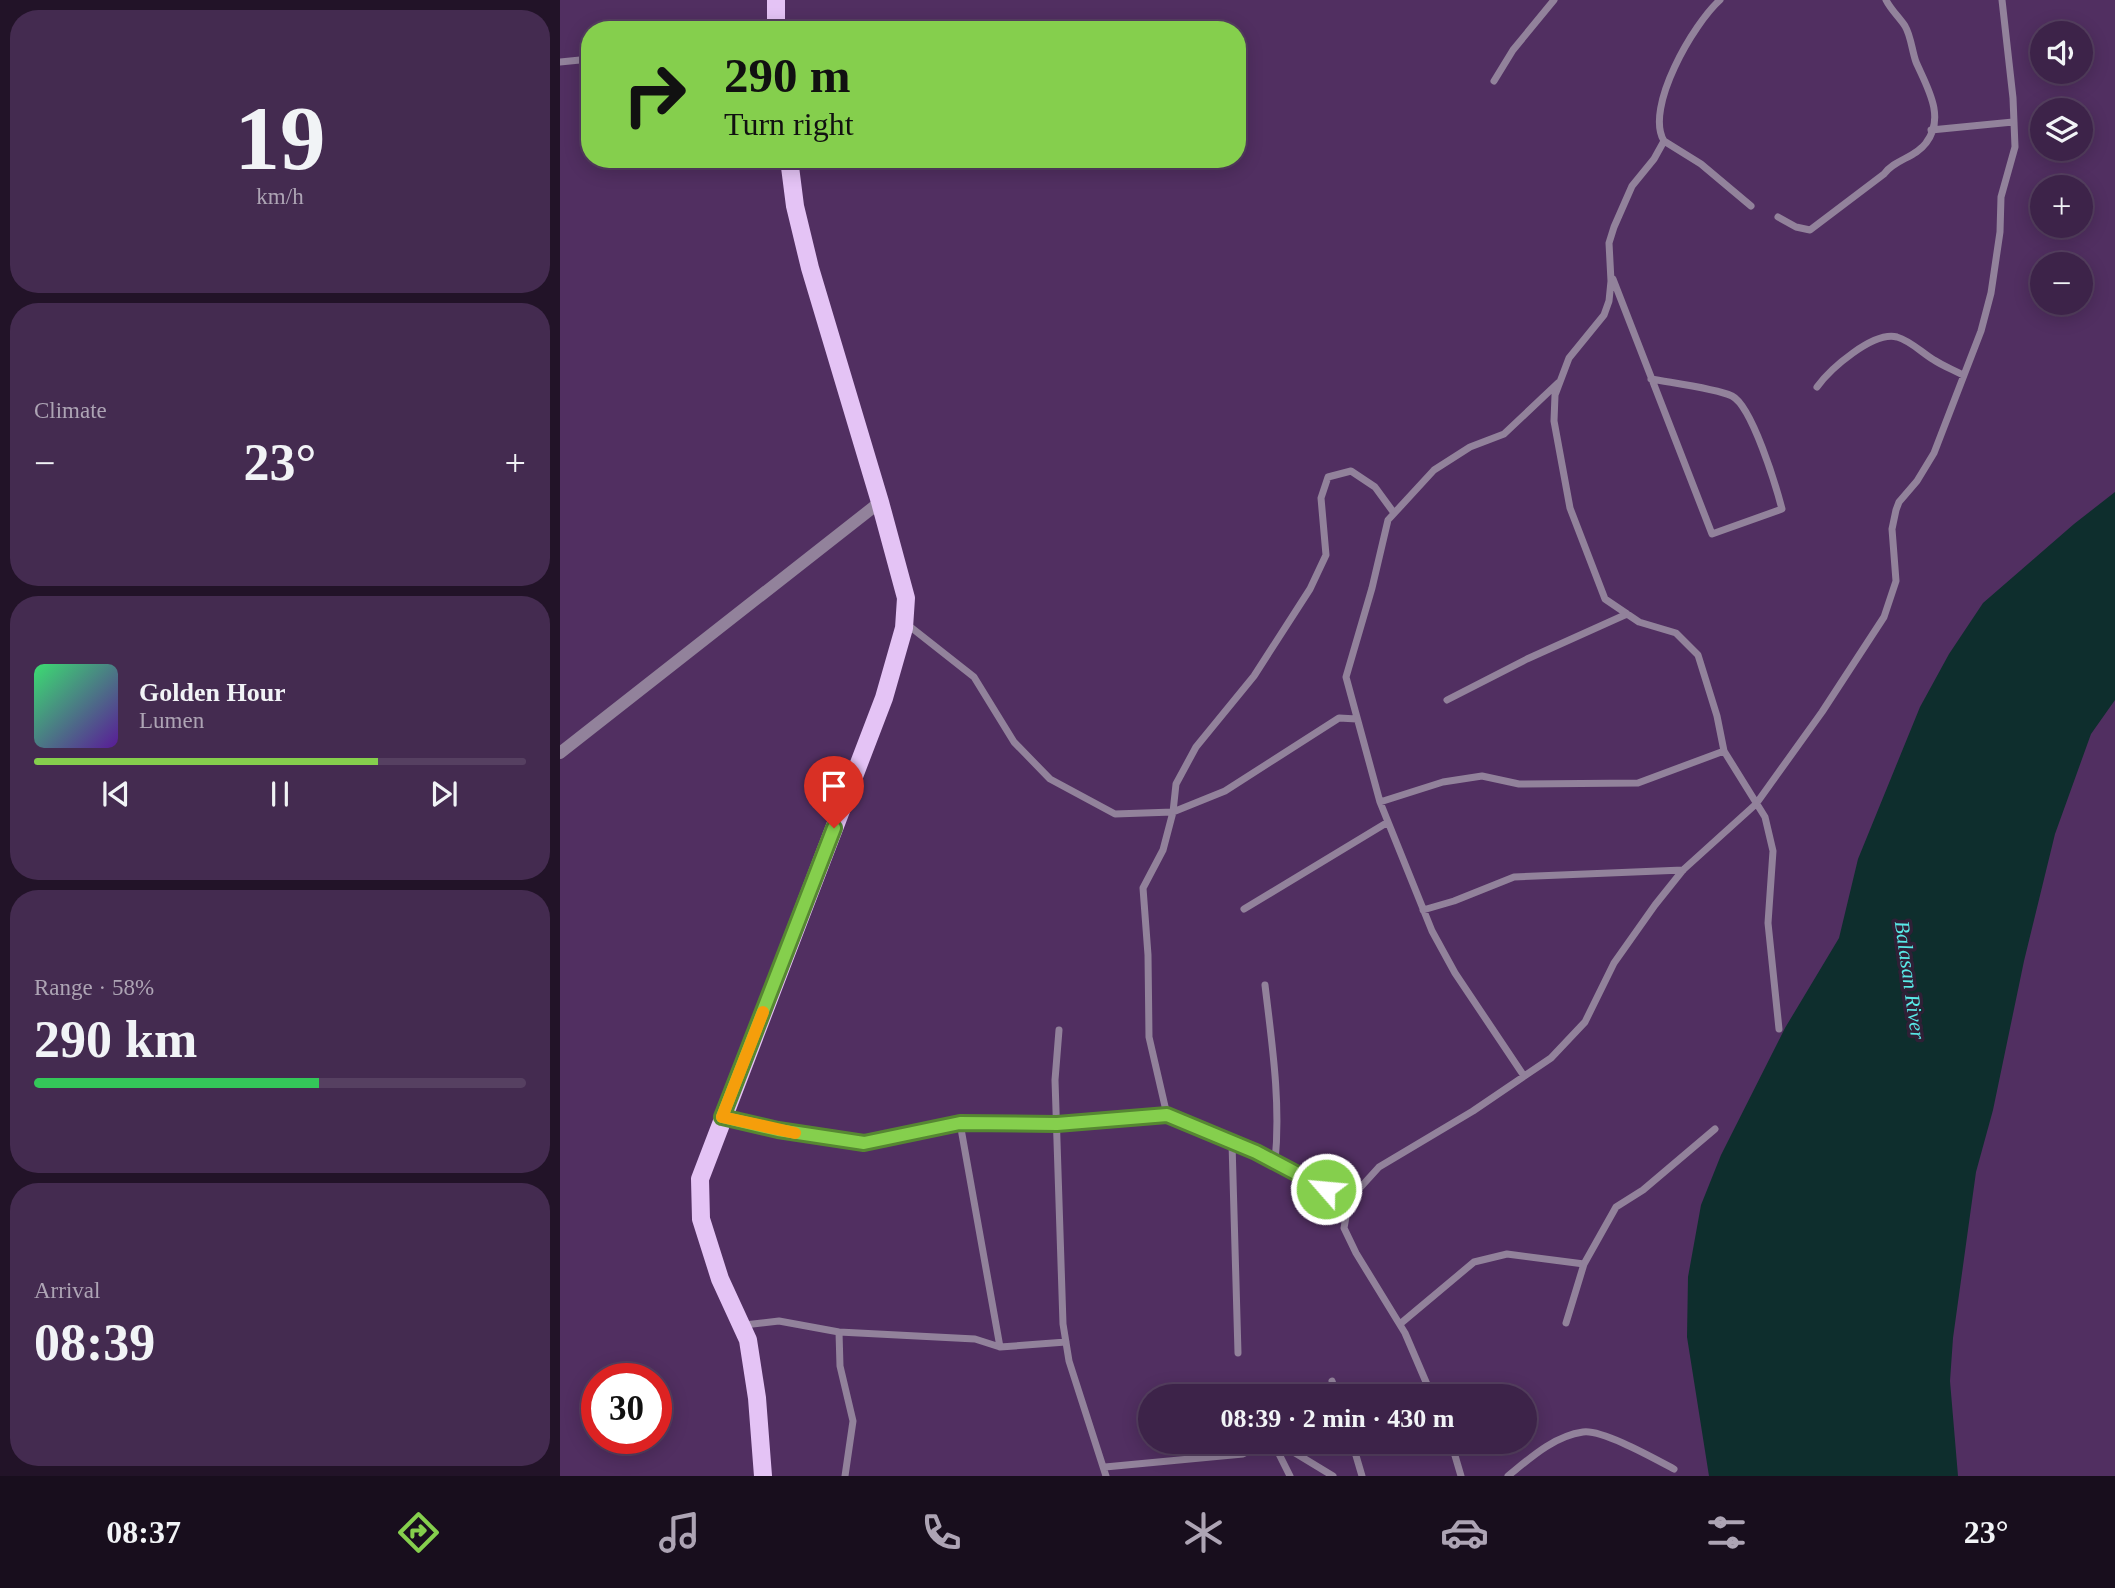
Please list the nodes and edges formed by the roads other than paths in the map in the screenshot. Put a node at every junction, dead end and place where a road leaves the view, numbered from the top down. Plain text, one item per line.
1 (776, 0) edge
2 (1554, 0) edge
3 (1886, 0) edge
4 (2002, 0) edge
5 (1718, 1) edge
6 (776, 21) edge
7 (581, 60) edge
8 (560, 62) edge
9 (1494, 81) dead end
10 (2013, 122) junction
11 (1931, 130) junction
12 (1664, 141) junction
13 (790, 168) edge
14 (1751, 206) dead end
15 (1778, 217) dead end
16 (1611, 274) junction
17 (1963, 375) junction
18 (1651, 379) junction
19 (1559, 383) junction
20 (1817, 387) dead end
21 (880, 502) junction
22 (1394, 513) junction
23 (1627, 614) junction
24 (904, 622) junction
25 (1447, 700) dead end
26 (1357, 719) junction
27 (1724, 751) junction
28 (560, 752) edge
29 (1380, 802) junction
30 (1756, 804) junction
31 (1173, 812) junction
32 (1388, 822) junction
33 (1683, 870) junction
34 (1244, 909) dead end
35 (1423, 909) junction
36 (1265, 985) dead end
37 (1779, 1029) dead end
38 (1059, 1030) dead end
39 (1524, 1076) junction
40 (1167, 1115) junction
41 (722, 1117) junction
42 (960, 1123) junction
43 (1057, 1124) junction
44 (1715, 1129) dead end
45 (1232, 1143) junction
46 (1275, 1162) junction
47 (1349, 1200) junction
48 (1584, 1264) junction
49 (1566, 1323) dead end
50 (1400, 1324) junction
51 (742, 1326) junction
52 (839, 1332) junction
53 (1066, 1342) junction
54 (1000, 1347) junction
55 (1238, 1353) dead end
56 (1332, 1381) dead end
57 (1333, 1384) edge
58 (1427, 1384) edge
59 (1243, 1454) edge
60 (1280, 1454) edge
61 (1295, 1454) edge
62 (1356, 1454) edge
63 (1455, 1454) edge
64 (1674, 1469) dead end
65 (1106, 1472) edge
66 (763, 1476) edge
67 (845, 1476) edge
68 (1290, 1476) edge
69 (1332, 1476) edge
70 (1362, 1476) edge
71 (1461, 1476) edge
72 (1508, 1476) edge

1 - 6 main road
2 - 9 street
3 - 11 street
4 - 10 street
5 - 12 street
7 - 8 street
10 - 11 street
10 - 17 street
11 - 15 street
12 - 14 street
12 - 16 street
13 - 21 main road
16 - 18 street
16 - 19 street
17 - 20 street
17 - 30 street
18 - 18 street
19 - 22 street
19 - 23 street
21 - 24 main road
21 - 28 street
22 - 26 street
22 - 31 street
23 - 25 street
23 - 27 street
24 - 31 street
24 - 41 main road
26 - 29 street
26 - 31 street
27 - 29 street
27 - 30 street
29 - 32 street
30 - 33 street
30 - 37 street
31 - 40 street
32 - 34 street
32 - 35 street
33 - 35 street
33 - 39 street
35 - 39 street
36 - 46 street
38 - 43 street
39 - 47 street
40 - 43 street
40 - 45 street
41 - 42 street
41 - 51 main road
42 - 43 street
42 - 54 street
43 - 53 street
44 - 48 street
45 - 46 street
45 - 55 street
46 - 47 street
47 - 50 street
48 - 49 street
48 - 50 street
50 - 58 street
51 - 52 street
51 - 66 main road
52 - 54 street
52 - 67 street
53 - 54 street
53 - 65 street
56 - 57 street
59 - 65 street
60 - 68 street
61 - 69 street
62 - 70 street
63 - 71 street
64 - 72 street

